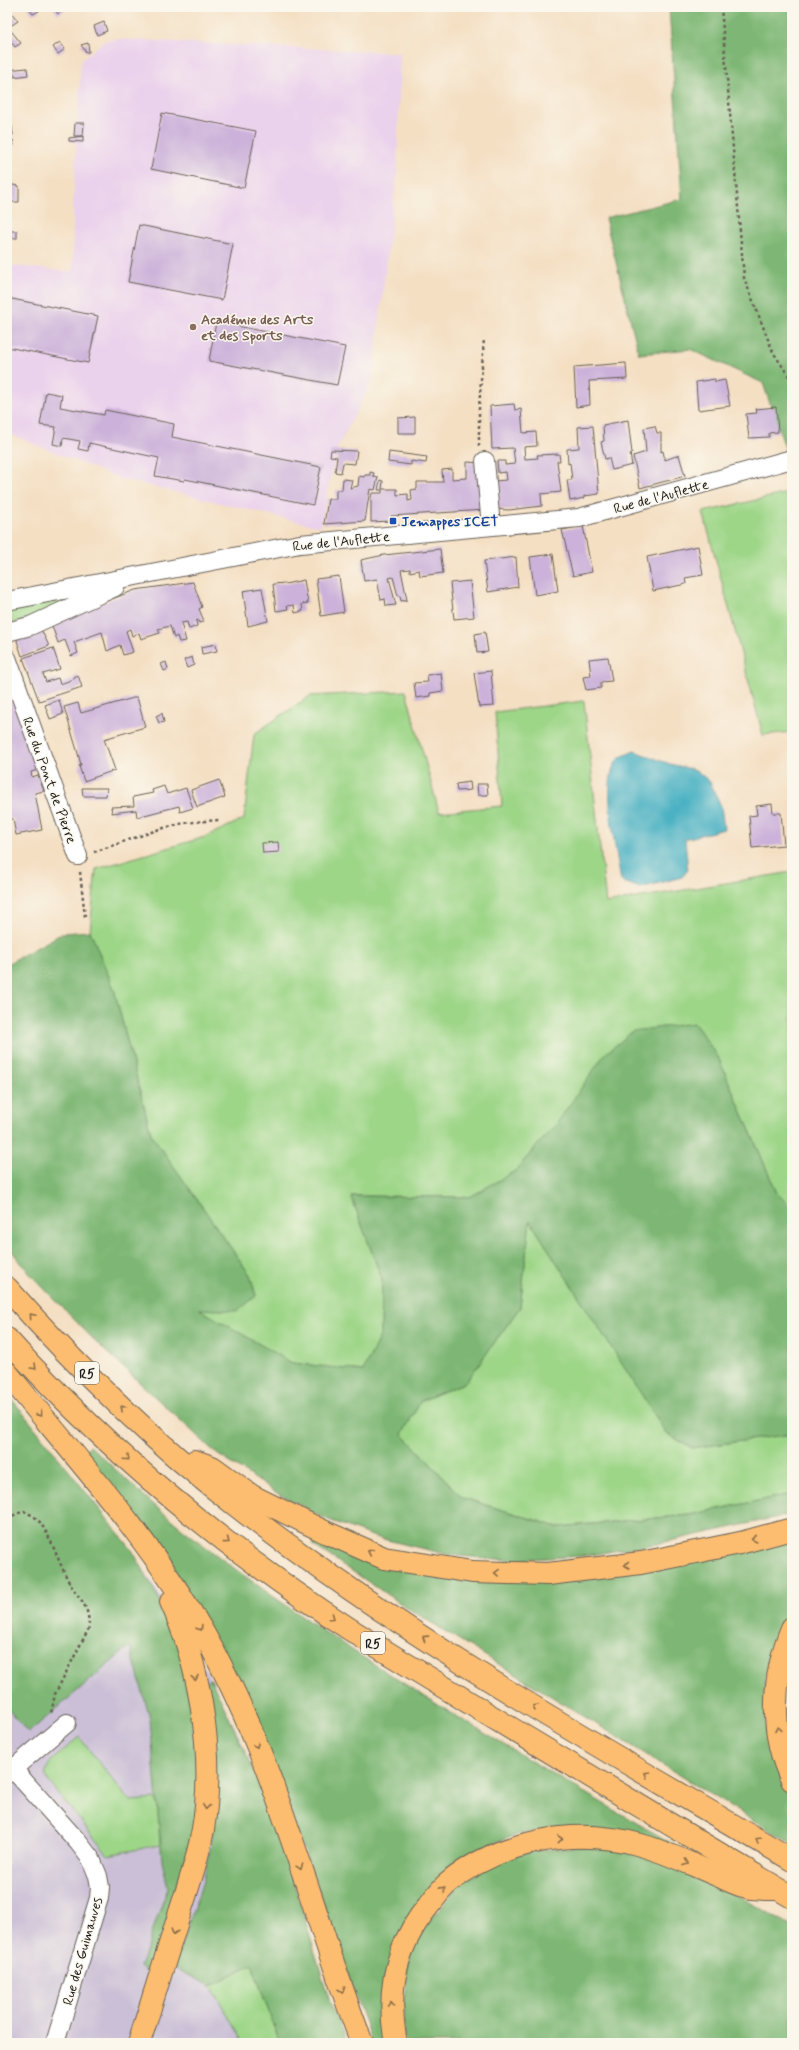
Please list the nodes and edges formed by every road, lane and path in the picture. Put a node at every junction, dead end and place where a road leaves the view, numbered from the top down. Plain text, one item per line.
1 (721, 7) edge
2 (484, 339) dead end
3 (792, 381) edge
4 (792, 459) edge
5 (485, 461) joint
6 (491, 526) junction
7 (135, 577) junction
8 (7, 601) edge
9 (7, 632) edge
10 (7, 658) edge
11 (219, 820) dead end
12 (78, 856) junction
13 (85, 917) dead end
14 (7, 1288) edge
15 (7, 1339) edge
16 (7, 1373) edge
17 (173, 1453) junction
18 (96, 1482) junction
19 (7, 1518) edge
20 (792, 1529) edge
21 (792, 1628) edge
22 (61, 1728) joint
23 (10, 1771) edge
24 (792, 1780) edge
25 (792, 1860) edge
26 (786, 1893) edge
27 (55, 2043) edge
28 (139, 2043) edge
29 (362, 2043) edge
30 (396, 2043) edge

1 - 3 path
2 - 5 path
4 - 6 street, Rue de l'Auflette
5 - 6 street
6 - 7 street, Rue de l'Auflette
7 - 8 street, Rue de l'Auflette
7 - 9 street
10 - 12 street, Rue du Pont de Pierre
11 - 12 path
12 - 13 path
17 -> 14 highway, R5
15 -> 26 highway, R5
16 -> 18 highway
20 -> 17 highway
25 -> 17 highway, R5
18 -> 28 highway
18 -> 29 highway
19 - 22 path
24 -> 21 highway
22 - 23 street
23 - 27 street, Rue des Guimauves
30 -> 26 highway

